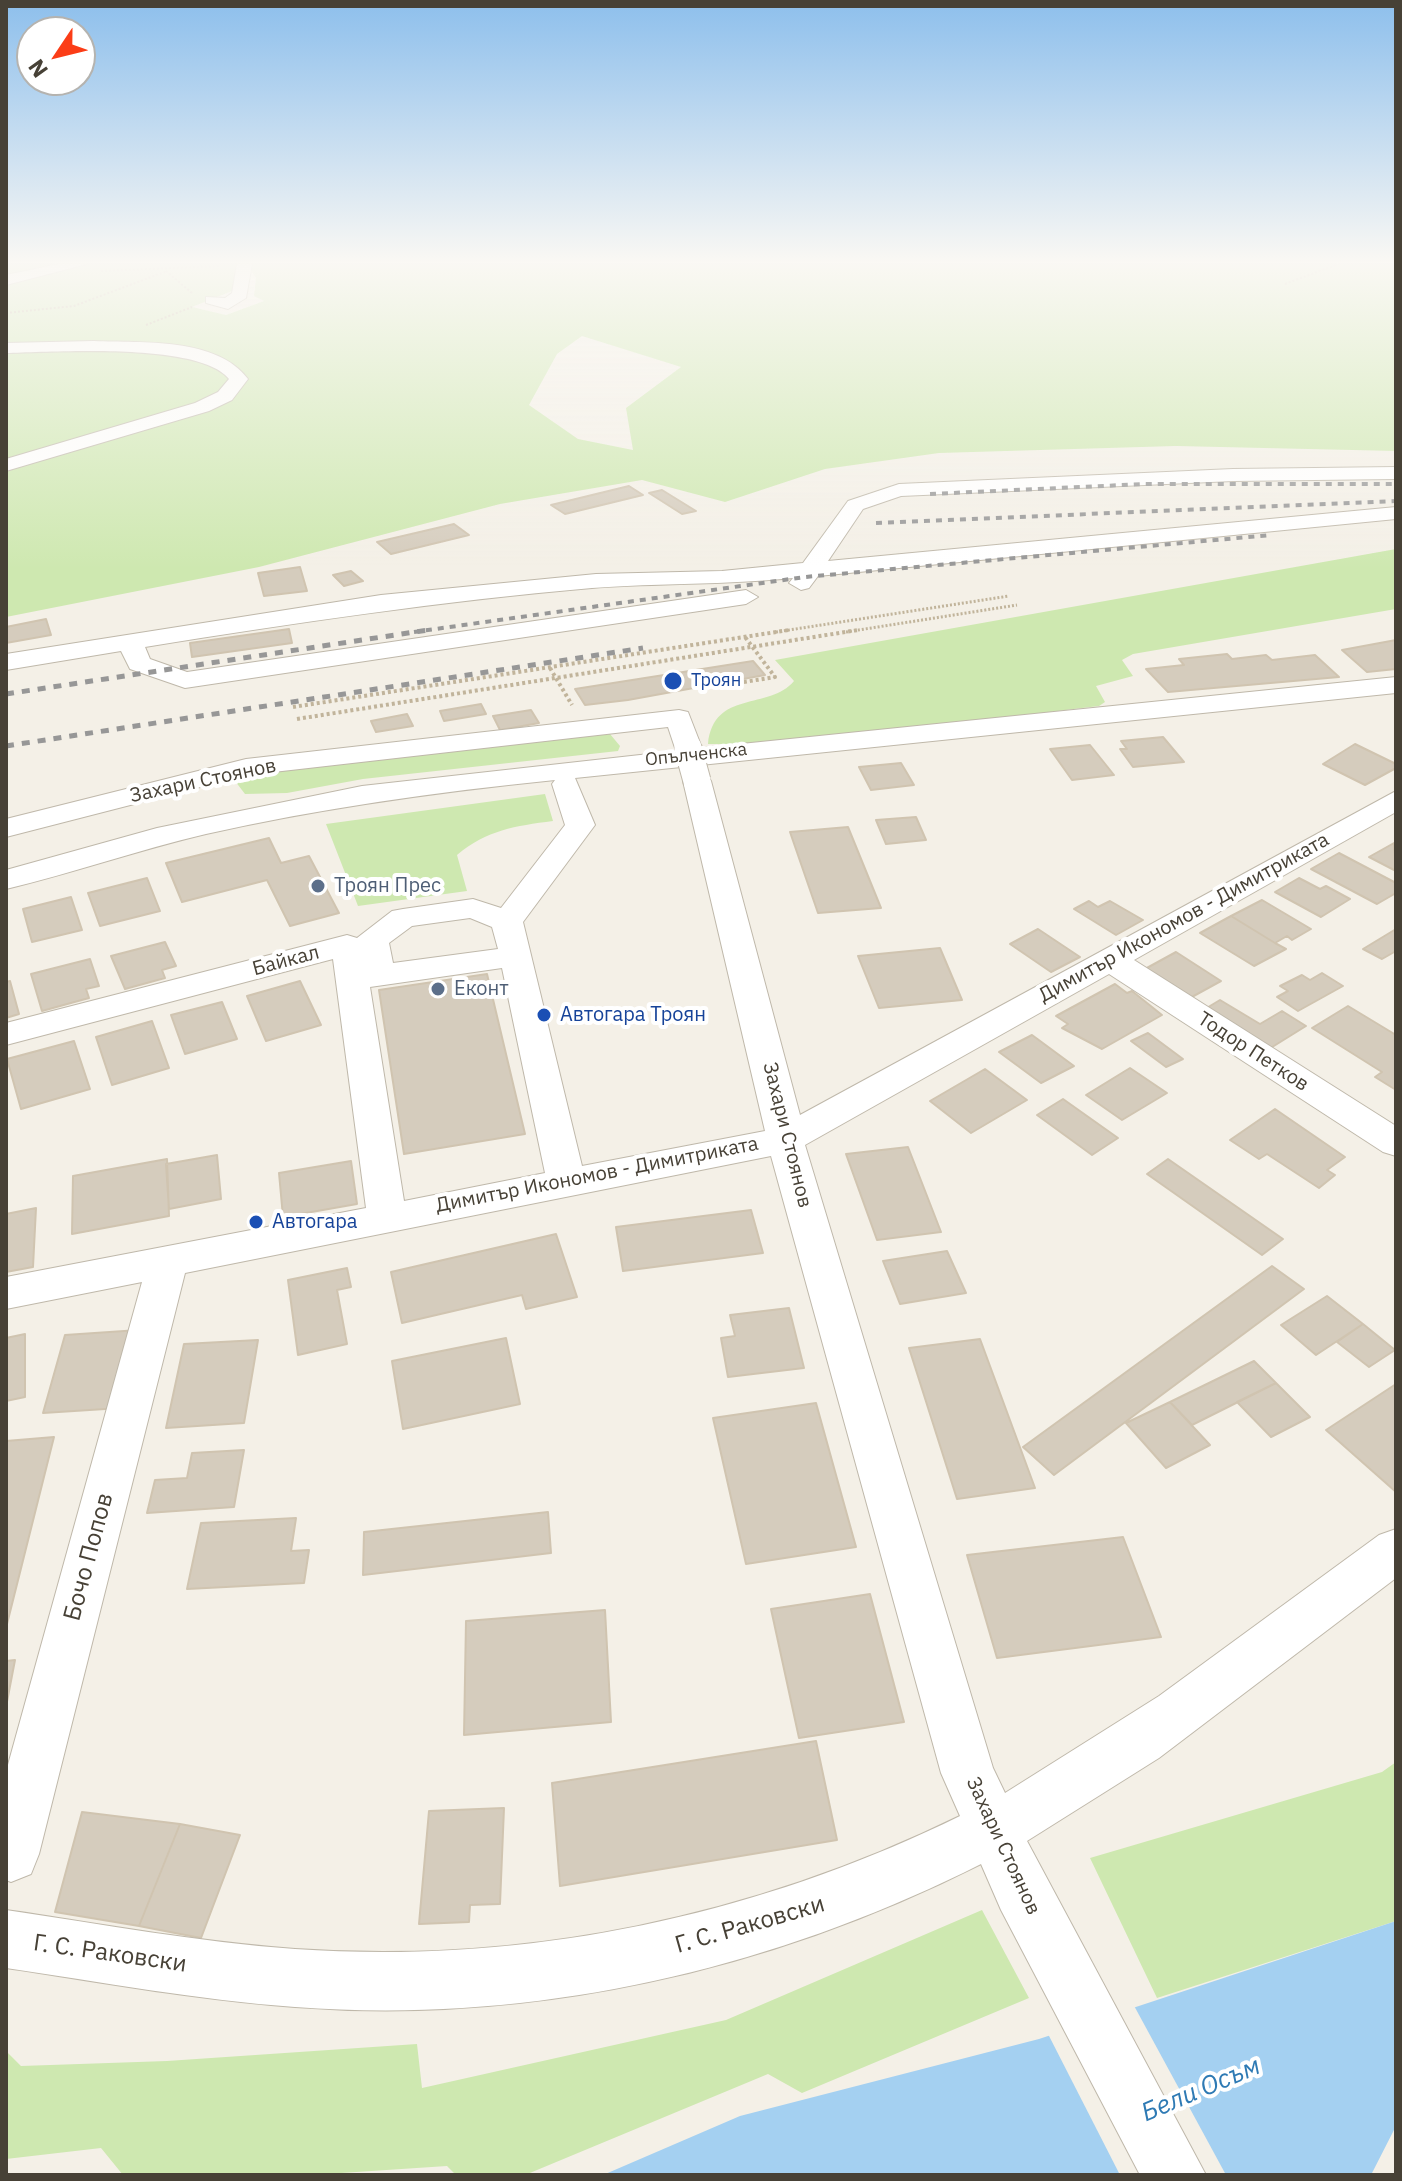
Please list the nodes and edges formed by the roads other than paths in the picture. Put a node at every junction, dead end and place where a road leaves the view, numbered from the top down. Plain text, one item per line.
1 (231, 366) edge
2 (6, 465) edge
3 (1396, 473) edge
4 (1233, 475) junction
5 (1300, 490) junction
6 (859, 504) junction
7 (1396, 512) edge
8 (811, 569) junction
9 (130, 641) junction
10 (6, 662) edge
11 (1396, 685) edge
12 (1396, 698) edge
13 (566, 784) junction
14 (1396, 800) edge
15 (6, 828) edge
16 (6, 880) edge
17 (6, 887) edge
18 (511, 939) junction
19 (1111, 960) junction
20 (366, 977) junction
21 (6, 1034) edge
22 (785, 1140) junction
23 (1396, 1143) edge
24 (566, 1181) junction
25 (387, 1216) junction
26 (168, 1260) junction
27 (6, 1293) edge
28 (1396, 1550) edge
29 (991, 1830) junction
30 (11, 1854) dead end
31 (6, 1939) edge
32 (1174, 2175) edge

1 - 2 street
3 - 4 street
4 - 5 street
4 - 6 street
5 - 6 street
5 - 7 street
6 - 8 street
7 - 8 street
8 - 9 street
8 - 9 street
9 - 10 street
11 - 16 street, Опълченска
12 - 13 street, Опълченска
13 - 17 street, Опълченска
13 - 18 street
14 - 19 street, Димитър Икономов - Димитриката
15 - 22 street, Захари Стоянов, bridge
18 - 20 street
18 - 20 street
18 - 24 street
19 - 22 street, Димитър Икономов - Димитриката
19 - 23 street, Тодор Петков
20 - 21 street, Байкал
20 - 25 street, Байкал
22 - 24 street, Димитър Икономов - Димитриката
22 - 29 street, Захари Стоянов
24 - 25 street, Димитър Икономов - Димитриката
25 - 26 street, Димитър Икономов - Димитриката
26 - 27 street, Димитър Икономов - Димитриката
26 - 30 street, Бочо Попов
28 - 29 street, Г. С. Раковски
29 - 31 street, Г. С. Раковски
29 - 32 street, Захари Стоянов

